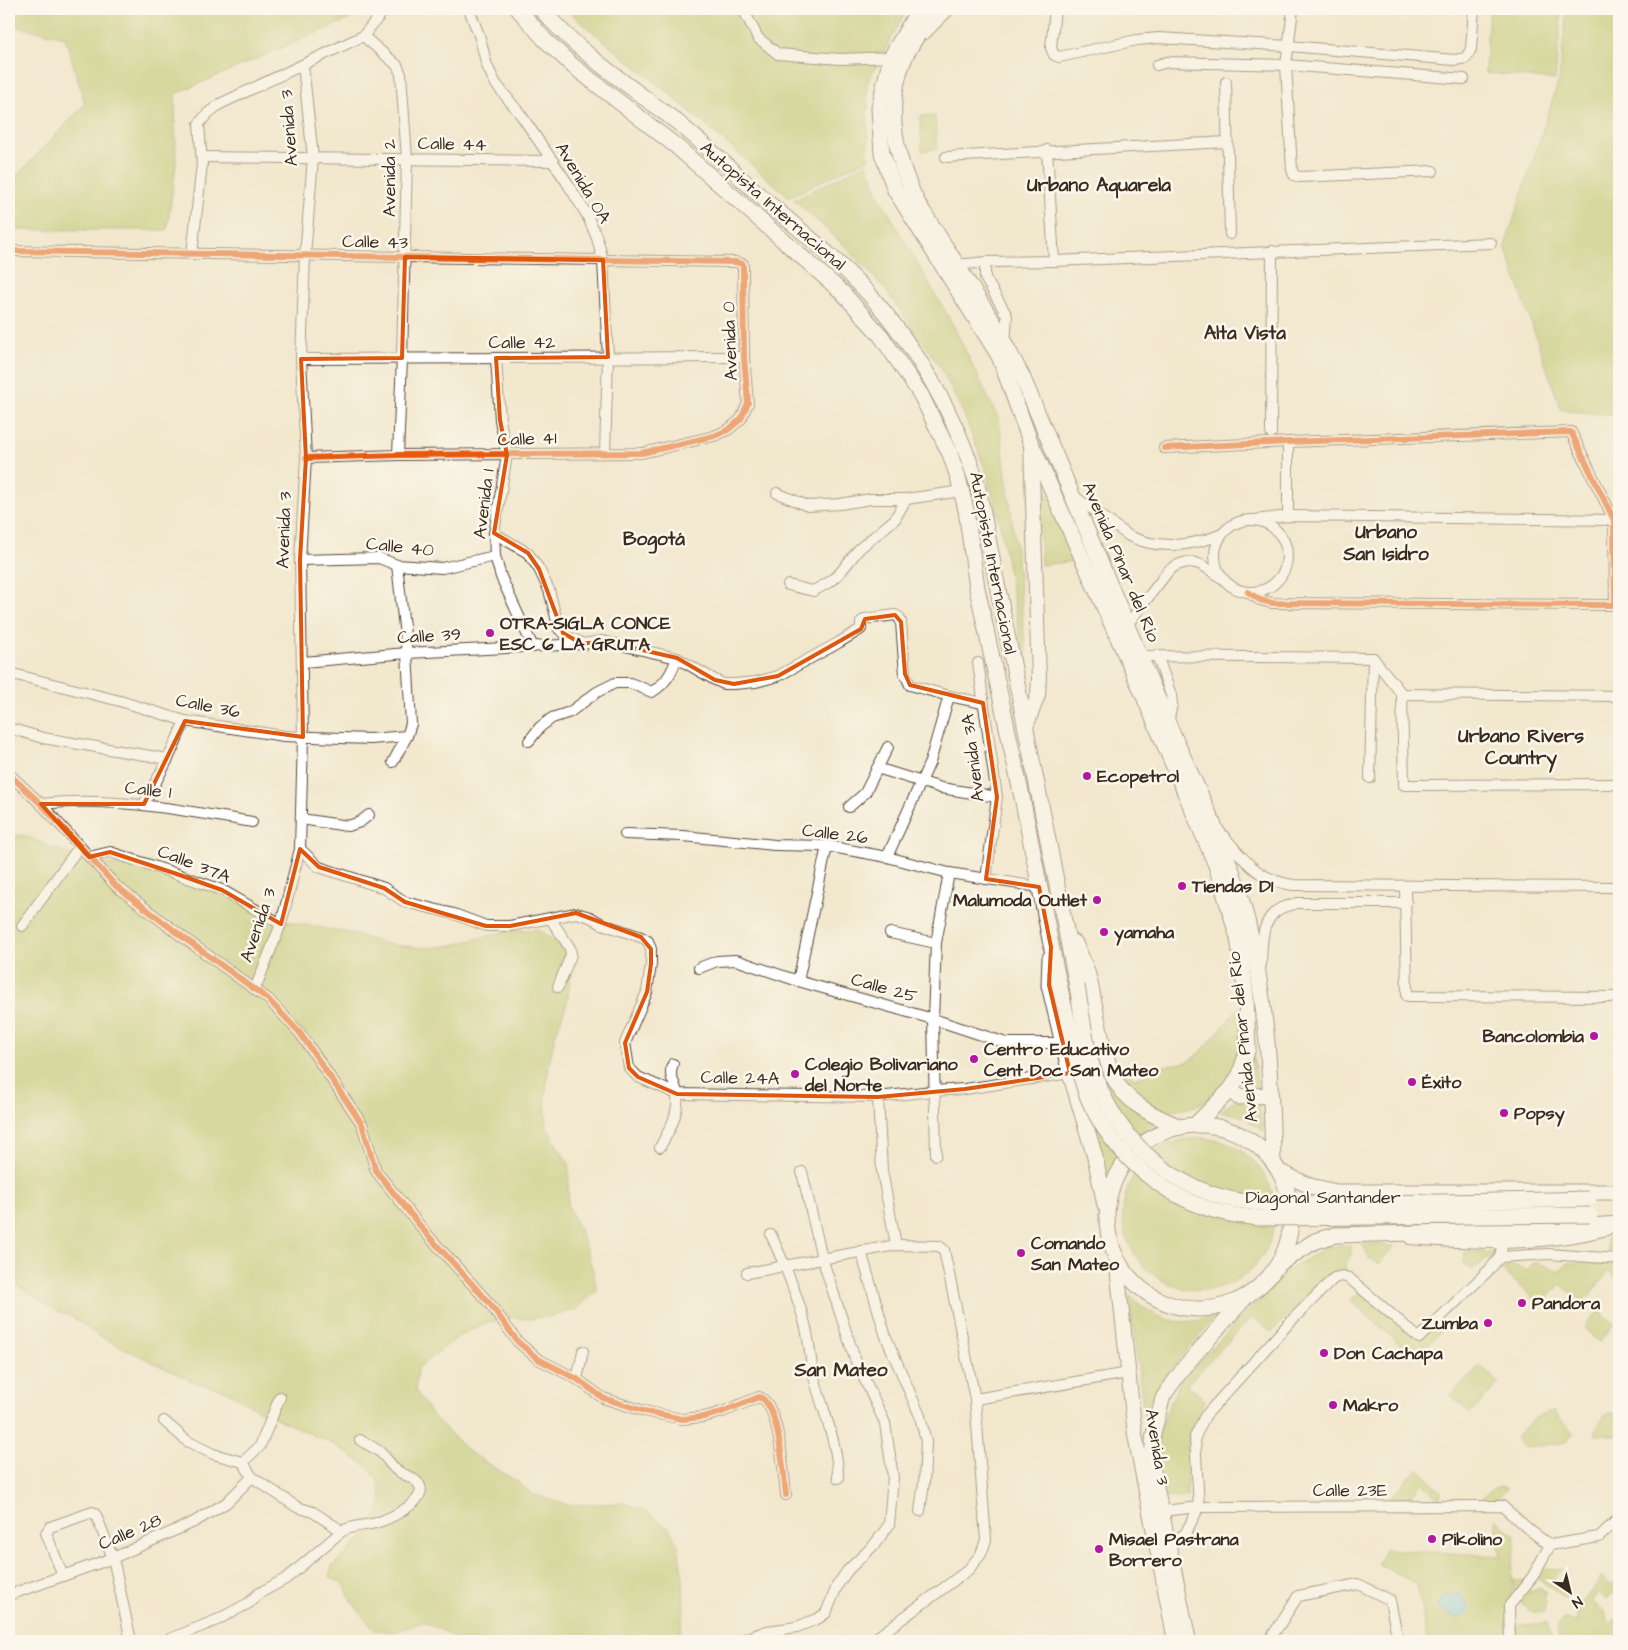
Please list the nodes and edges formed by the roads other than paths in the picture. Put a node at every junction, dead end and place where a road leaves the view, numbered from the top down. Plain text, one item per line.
1 (385, 9) edge
2 (469, 9) edge
3 (518, 9) edge
4 (541, 9) edge
5 (743, 9) edge
6 (919, 9) edge
7 (936, 9) edge
8 (950, 9) edge
9 (1055, 9) edge
10 (1293, 9) edge
11 (1474, 9) edge
12 (363, 36) junction
13 (1289, 48) junction
14 (898, 57) junction
15 (1286, 63) junction
16 (303, 65) junction
17 (1158, 65) dead end
18 (1464, 79) dead end
19 (1226, 82) dead end
20 (1227, 142) junction
21 (1047, 150) junction
22 (202, 157) junction
23 (946, 157) dead end
24 (313, 158) junction
25 (407, 159) junction
26 (553, 161) junction
27 (1433, 171) dead end
28 (1230, 234) dead end
29 (1491, 243) dead end
30 (9, 251) edge
31 (1272, 251) junction
32 (192, 254) junction
33 (305, 256) junction
34 (405, 257) junction
35 (603, 260) junction
36 (1054, 261) junction
37 (740, 262) joint
38 (987, 262) junction
39 (956, 265) junction
40 (1005, 342) junction
41 (744, 357) junction
42 (402, 358) junction
43 (496, 358) junction
44 (608, 358) junction
45 (301, 359) junction
46 (741, 419) joint
47 (1271, 433) dead end
48 (1030, 441) junction
49 (1288, 442) junction
50 (1164, 448) dead end
51 (605, 452) junction
52 (398, 455) junction
53 (507, 455) junction
54 (306, 458) junction
55 (962, 491) junction
56 (777, 493) dead end
57 (1072, 494) junction
58 (906, 499) junction
59 (1288, 516) junction
60 (1254, 520) junction
61 (1614, 520) junction
62 (494, 532) junction
63 (1222, 534) junction
64 (495, 556) junction
65 (300, 560) junction
66 (397, 565) junction
67 (1221, 577) junction
68 (788, 585) dead end
69 (1248, 592) junction
70 (1127, 625) junction
71 (582, 644) junction
72 (533, 647) junction
73 (407, 653) junction
74 (1157, 655) junction
75 (1141, 656) junction
76 (677, 658) junction
77 (1372, 658) junction
78 (303, 662) junction
79 (978, 663) dead end
80 (9, 673) edge
81 (1402, 694) junction
82 (949, 696) junction
83 (1619, 696) edge
84 (983, 703) junction
85 (185, 721) junction
86 (1168, 724) junction
87 (1026, 727) junction
88 (9, 728) edge
89 (407, 736) junction
90 (303, 737) junction
91 (529, 741) dead end
92 (888, 747) dead end
93 (168, 758) junction
94 (393, 762) dead end
95 (877, 768) junction
96 (9, 774) edge
97 (1370, 778) dead end
98 (922, 782) junction
99 (1619, 784) edge
100 (997, 797) junction
101 (41, 804) junction
102 (144, 804) junction
103 (849, 807) dead end
104 (369, 815) dead end
105 (301, 819) junction
106 (252, 822) dead end
107 (1214, 824) junction
108 (625, 834) dead end
109 (827, 846) junction
110 (79, 847) junction
111 (300, 849) junction
112 (89, 857) junction
113 (887, 857) junction
114 (949, 874) junction
115 (986, 879) junction
116 (1380, 886) junction
117 (1405, 886) junction
118 (1039, 887) junction
119 (1619, 887) edge
120 (1379, 902) junction
121 (1406, 903) junction
122 (1063, 915) junction
123 (550, 918) junction
124 (282, 924) junction
125 (22, 926) dead end
126 (890, 933) dead end
127 (936, 943) junction
128 (1051, 946) junction
129 (699, 968) dead end
130 (1056, 970) joint
131 (798, 980) junction
132 (1260, 984) junction
133 (1077, 986) joint
134 (558, 987) dead end
135 (255, 989) junction
136 (1619, 997) edge
137 (933, 1018) junction
138 (1063, 1043) junction
139 (673, 1064) dead end
140 (1070, 1073) junction
141 (1230, 1089) junction
142 (933, 1090) junction
143 (678, 1094) junction
144 (878, 1096) junction
145 (1270, 1096) junction
146 (1188, 1126) junction
147 (660, 1147) dead end
148 (936, 1155) dead end
149 (1276, 1167) junction
150 (802, 1172) dead end
151 (1619, 1192) edge
152 (1619, 1198) edge
153 (1619, 1215) edge
154 (1107, 1216) junction
155 (1619, 1225) edge
156 (1367, 1233) junction
157 (770, 1235) dead end
158 (1503, 1242) junction
159 (896, 1245) junction
160 (860, 1251) junction
161 (1116, 1257) junction
162 (1500, 1257) junction
163 (822, 1258) junction
164 (1619, 1259) edge
165 (1278, 1264) junction
166 (784, 1265) junction
167 (747, 1273) dead end
168 (1249, 1294) junction
169 (583, 1351) dead end
170 (1128, 1373) junction
171 (577, 1379) junction
172 (280, 1398) dead end
173 (975, 1399) junction
174 (164, 1421) dead end
175 (360, 1440) dead end
176 (243, 1462) junction
177 (252, 1478) junction
178 (838, 1478) dead end
179 (786, 1495) dead end
180 (1199, 1507) junction
181 (920, 1511) dead end
182 (1162, 1511) junction
183 (1619, 1518) edge
184 (342, 1531) junction
185 (1168, 1544) junction
186 (1550, 1545) junction
187 (113, 1558) junction
188 (63, 1576) junction
189 (9, 1595) edge
190 (130, 1641) edge
191 (165, 1641) edge
192 (739, 1641) edge
193 (872, 1641) edge
194 (1175, 1641) edge
195 (1189, 1641) edge
196 (1272, 1641) edge
197 (1398, 1641) edge
198 (1510, 1641) edge

1 - 12 street
2 - 26 street, Avenida 0A
3 - 55 main road, Autopista Internacional
4 - 87 main road, Autopista Internacional
5 - 14 street
6 - 14 main road, Avenida Pinar del Río
7 - 14 main road, Avenida Pinar del Río
8 - 14 street
9 - 13 street
10 - 13 street
11 - 13 street
12 - 16 street
12 - 25 street, Avenida 2
13 - 15 street
14 - 39 main road, Avenida Pinar del Río
14 - 48 main road, Avenida Pinar del Río
15 - 17 street
15 - 18 street
15 - 27 street
16 - 22 street
16 - 24 street, Avenida 3
19 - 20 street
20 - 21 street
20 - 28 street
21 - 23 street
21 - 36 street
22 - 24 street, Calle 44
22 - 32 street
24 - 25 street, Calle 44
24 - 33 street, Avenida 3
25 - 26 street, Calle 44
25 - 34 street, Avenida 2
26 - 35 street, Avenida 0A
29 - 31 street
30 - 32 street, Calle 43
31 - 36 street
31 - 47 street
32 - 33 street, Calle 43
33 - 34 street, Calle 43
33 - 45 street, Avenida 3
34 - 35 street, Calle 43
34 - 42 street, Avenida 2
35 - 37 street, Calle 43
35 - 44 street, Avenida 0A
36 - 38 street
37 - 41 street, Avenida 0
38 - 39 street
38 - 40 street
39 - 40 main road, Avenida Pinar del Río
40 - 57 main road, Avenida Pinar del Río
41 - 44 street, Calle 42
41 - 46 street, Avenida 0
42 - 43 street, Calle 42
42 - 45 street, Calle 42
42 - 52 street, Avenida 2
43 - 44 street, Calle 42
43 - 53 street, Avenida 1
44 - 51 street, Avenida 0A
45 - 54 street, Avenida 3
46 - 51 street, Calle 41
48 - 87 main road
48 - 141 main road, Avenida Pinar del Río
49 - 50 street
49 - 59 street
49 - 61 street
51 - 53 street, Calle 41
52 - 53 street, Calle 41
52 - 54 street, Calle 41
53 - 62 street, Avenida 1
54 - 65 street, Avenida 3
55 - 58 street
55 - 118 main road, Autopista Internacional
56 - 58 street
57 - 63 street
57 - 70 main road, Avenida Pinar del Río
58 - 68 street
59 - 60 street
59 - 61 street
60 - 63 street
60 - 69 street
61 - 69 street
62 - 64 street, Avenida 1
62 - 71 street
63 - 67 street
64 - 66 street, Calle 40
64 - 72 street, Avenida 1
65 - 66 street, Calle 40
65 - 78 street, Avenida 3
66 - 73 street
67 - 69 street
67 - 70 street
70 - 75 main road, Avenida Pinar del Río
71 - 72 street, Calle 39
71 - 76 street, Calle 39
72 - 73 street, Calle 39
73 - 78 street, Calle 39
73 - 89 street
74 - 75 street
74 - 77 street
74 - 86 street
75 - 86 main road, Avenida Pinar del Río
76 - 82 street, Calle 39
76 - 91 street
77 - 81 street
77 - 97 street
78 - 90 street, Avenida 3
79 - 84 street, Avenida 3A
80 - 85 street, Calle 36
81 - 83 street
81 - 99 street
82 - 84 street
82 - 98 street
84 - 100 street, Avenida 3A
85 - 90 street, Calle 36
85 - 93 street
86 - 107 main road, Avenida Pinar del Río
87 - 122 main road, Autopista Internacional
88 - 93 street
89 - 90 street, Calle 36
89 - 94 street
90 - 105 street, Avenida 3
92 - 95 street
93 - 102 street
95 - 98 street
95 - 103 street
96 - 101 street
98 - 100 street
98 - 113 street
100 - 115 street, Avenida 3A
101 - 102 street, Calle 1
101 - 110 street
102 - 106 street, Calle 1
104 - 105 street
105 - 111 street, Avenida 3
107 - 116 street
107 - 132 main road, Avenida Pinar del Río
108 - 109 street, Calle 26
109 - 113 street, Calle 26
109 - 131 street
110 - 112 street
110 - 125 street
111 - 123 street
111 - 124 street, Avenida 3
112 - 124 street, Calle 37A
112 - 135 street
113 - 114 street, Calle 26
114 - 115 street, Calle 26
114 - 127 street
115 - 118 street, Calle 26
116 - 117 street
116 - 120 street
117 - 119 street
117 - 121 street
118 - 128 main road, Autopista Internacional
120 - 121 street
120 - 132 street
121 - 136 street
122 - 133 main road, Autopista Internacional
122 - 146 main road, Autopista Internacional
123 - 134 street
123 - 143 street
124 - 135 street, Avenida 3
126 - 127 street
127 - 137 street
128 - 130 main road, Autopista Internacional
128 - 138 main road
129 - 131 street, Calle 25
130 - 153 main road, Diagonal Santander, bridge
131 - 137 street, Calle 25
132 - 145 main road, Avenida Pinar del Río
133 - 152 main road, Diagonal Santander, bridge
135 - 171 street
137 - 138 street, Calle 25
137 - 142 street
138 - 140 main road
139 - 143 street
140 - 142 street, Calle 24A
140 - 154 main road
141 - 145 main road
141 - 146 main road, Avenida Pinar del Río
142 - 144 street, Calle 24A
142 - 148 street
143 - 144 street, Calle 24A
143 - 147 street
144 - 159 street
145 - 149 main road, Avenida Pinar del Río
146 - 149 main road
146 - 154 main road
149 - 151 main road
149 - 165 main road
150 - 163 street
154 - 161 main road
155 - 156 main road
155 - 158 street
156 - 158 street
156 - 165 main road
157 - 166 street
158 - 162 street
159 - 160 street
159 - 173 street
160 - 163 street
160 - 181 street
161 - 168 main road
161 - 170 main road, Avenida 3
162 - 164 street
162 - 180 street
163 - 166 street
163 - 192 street
165 - 168 main road
166 - 167 street
166 - 178 street
168 - 182 main road, Avenida 3
169 - 171 street
170 - 173 street
170 - 194 main road, Avenida 3
171 - 179 street
172 - 176 street
173 - 193 street
174 - 176 street
175 - 184 street
176 - 177 street
177 - 184 street
177 - 187 street, Calle 28
180 - 182 street, Calle 23E
180 - 185 street
180 - 186 street, Calle 23E
182 - 185 main road, Avenida 3
183 - 186 street
184 - 191 street
185 - 195 main road, Avenida 3
186 - 198 street
187 - 188 street, Calle 28
187 - 188 street
187 - 190 street
188 - 189 street, Calle 28
196 - 197 street

